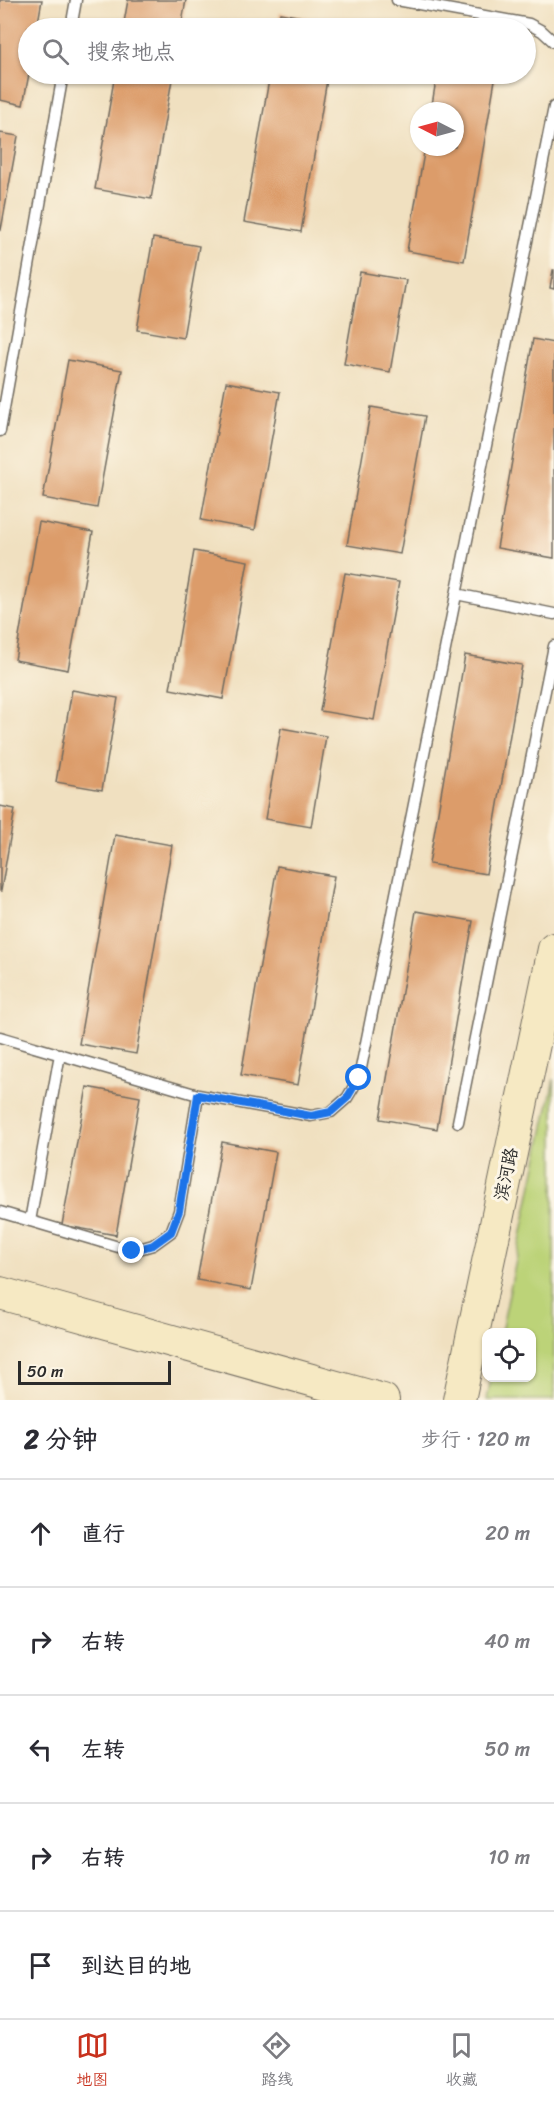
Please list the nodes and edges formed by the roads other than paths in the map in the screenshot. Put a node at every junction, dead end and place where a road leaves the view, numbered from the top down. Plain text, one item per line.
1 (76, 0) edge
2 (397, 0) edge
3 (73, 18) edge
4 (496, 18) edge
5 (536, 28) edge
6 (554, 42) edge
7 (61, 84) edge
8 (554, 107) edge
9 (0, 431) edge
10 (456, 594) junction
11 (554, 614) edge
12 (554, 646) edge
13 (554, 949) edge
14 (0, 1036) edge
15 (60, 1054) junction
16 (198, 1095) junction
17 (458, 1122) dead end
18 (0, 1212) edge
19 (30, 1221) junction
20 (0, 1293) edge
21 (383, 1400) edge
22 (459, 1400) edge

1 - 3 lane
2 - 4 lane
5 - 6 lane
7 - 9 lane
8 - 10 lane
10 - 11 lane
10 - 16 lane
12 - 17 lane
13 - 22 street, 滨河路
14 - 15 lane
15 - 16 lane
15 - 19 lane
16 - 19 lane
18 - 19 lane
20 - 21 street

